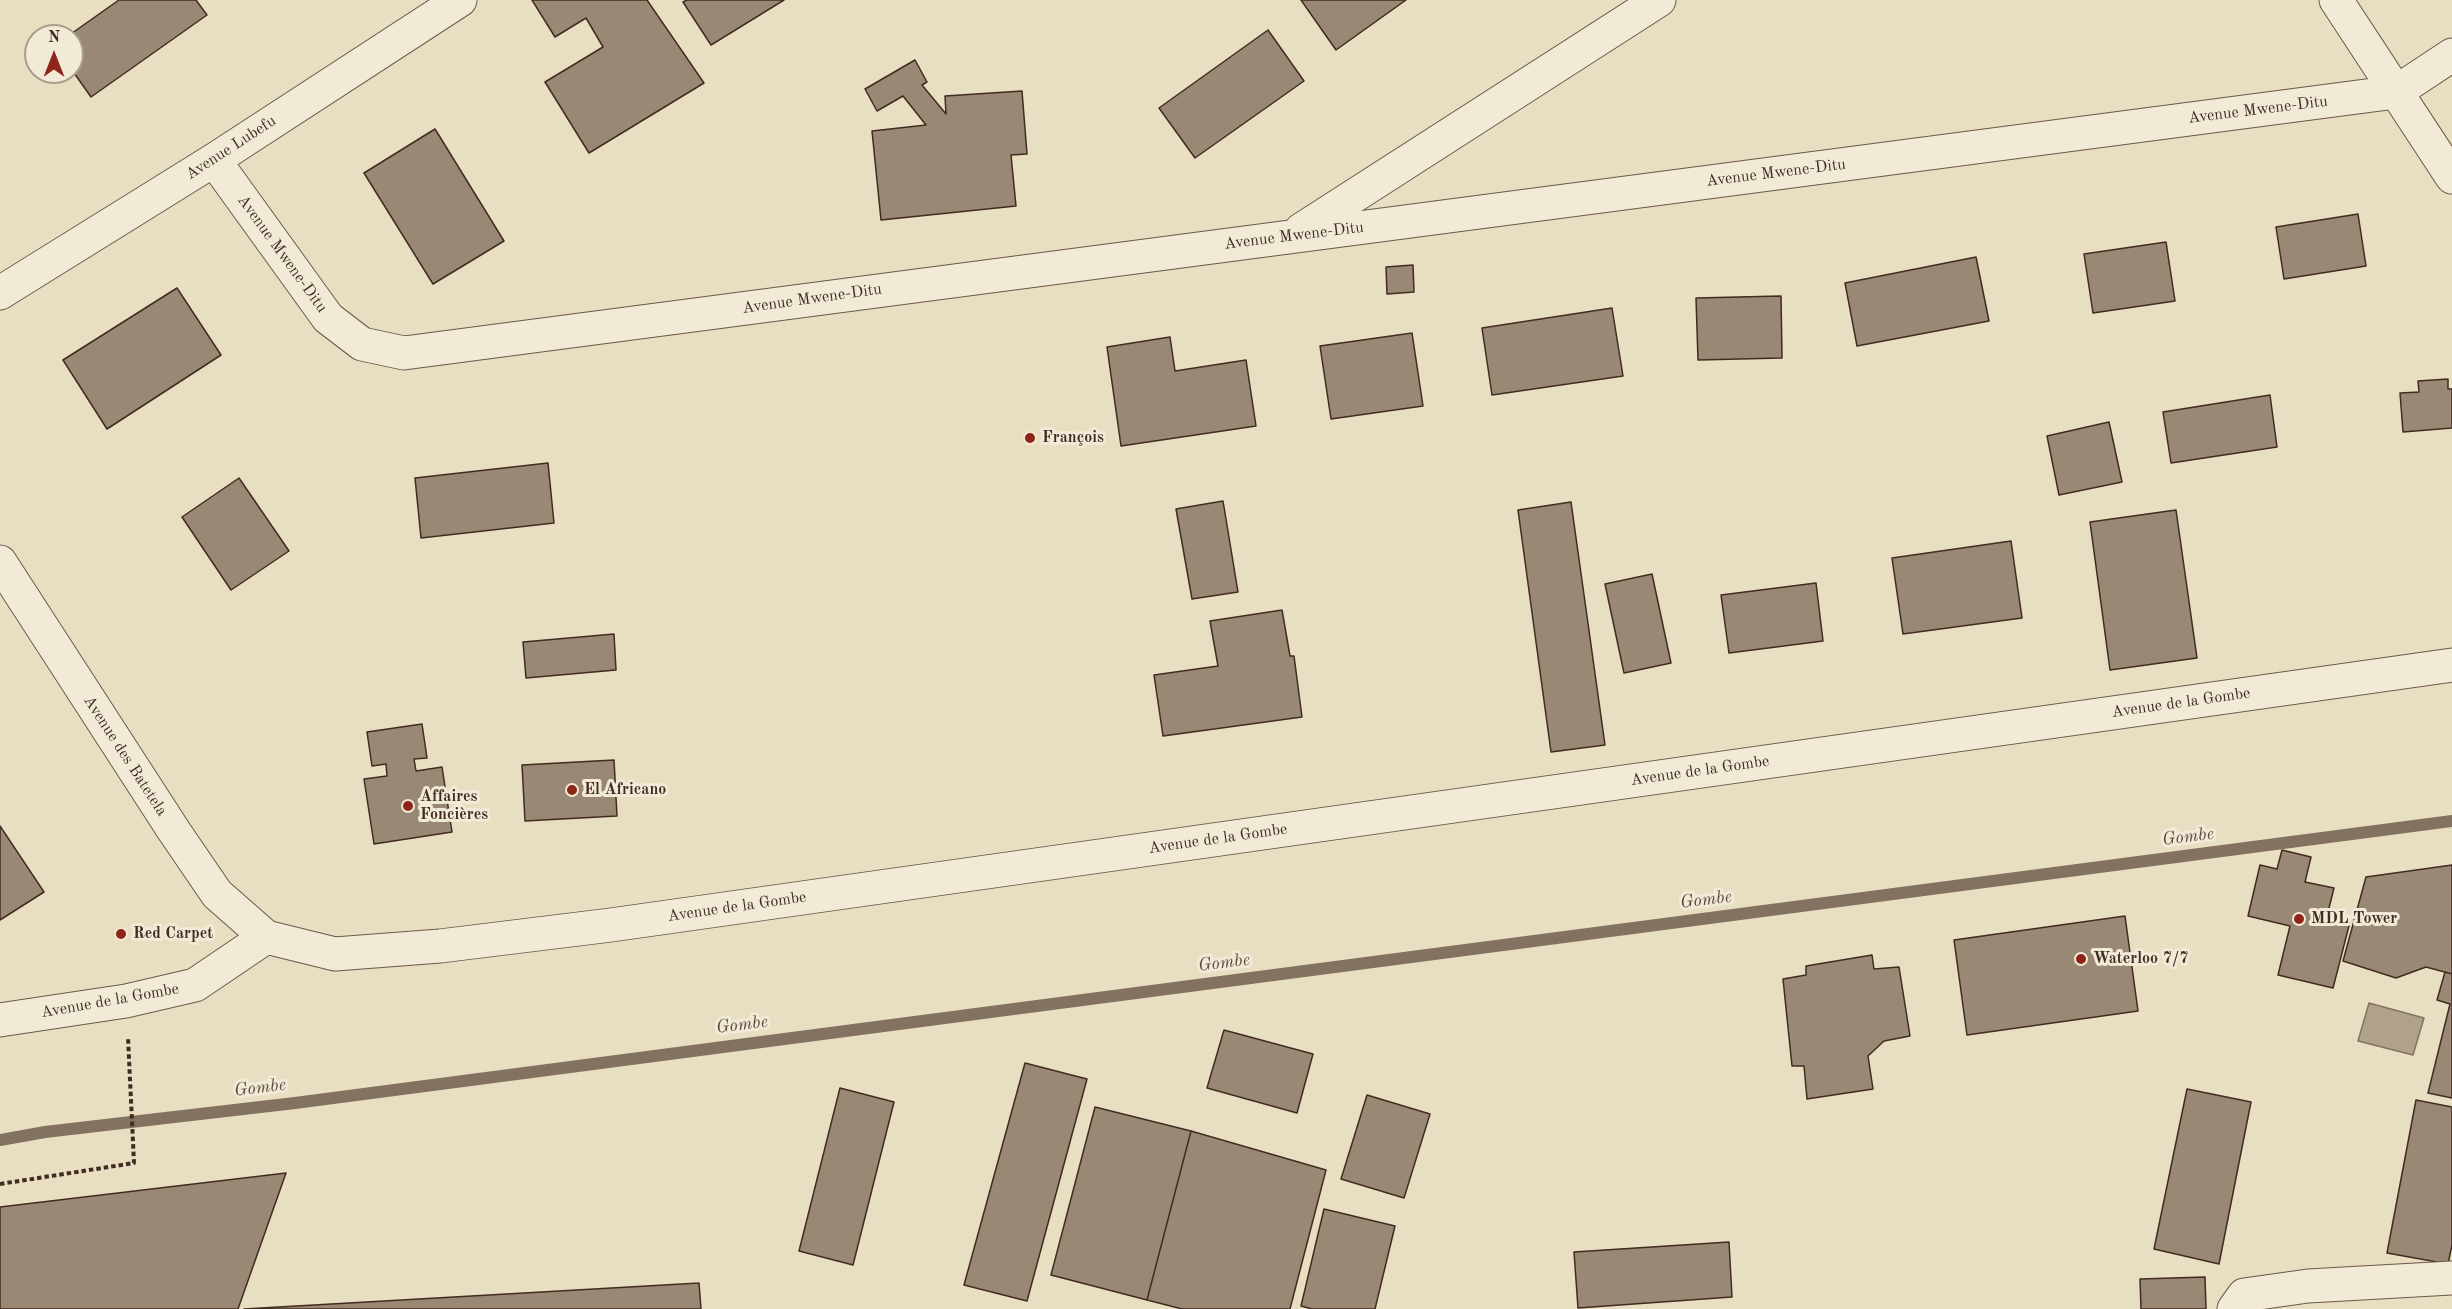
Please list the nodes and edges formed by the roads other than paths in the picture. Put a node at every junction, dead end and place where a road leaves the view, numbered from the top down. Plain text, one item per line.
1 (460, 0) edge
2 (1659, 0) edge
3 (2336, 0) edge
4 (2452, 56) edge
5 (2396, 93) junction
6 (214, 160) junction
7 (2452, 177) edge
8 (1292, 236) junction
9 (0, 292) edge
10 (0, 562) edge
11 (2452, 665) edge
12 (266, 937) junction
13 (0, 1020) edge
14 (2452, 1278) edge
15 (2234, 1309) edge

1 - 6 street, Avenue Lubefu
2 - 8 street
3 - 5 street
4 - 5 street, Avenue Mwene-Ditu
5 - 7 street
5 - 8 street, Avenue Mwene-Ditu
6 - 8 street, Avenue Mwene-Ditu
6 - 9 street, Avenue Lubefu
10 - 12 street, Avenue des Batetela
11 - 12 street, Avenue de la Gombe
12 - 13 street, Avenue de la Gombe
14 - 15 street

